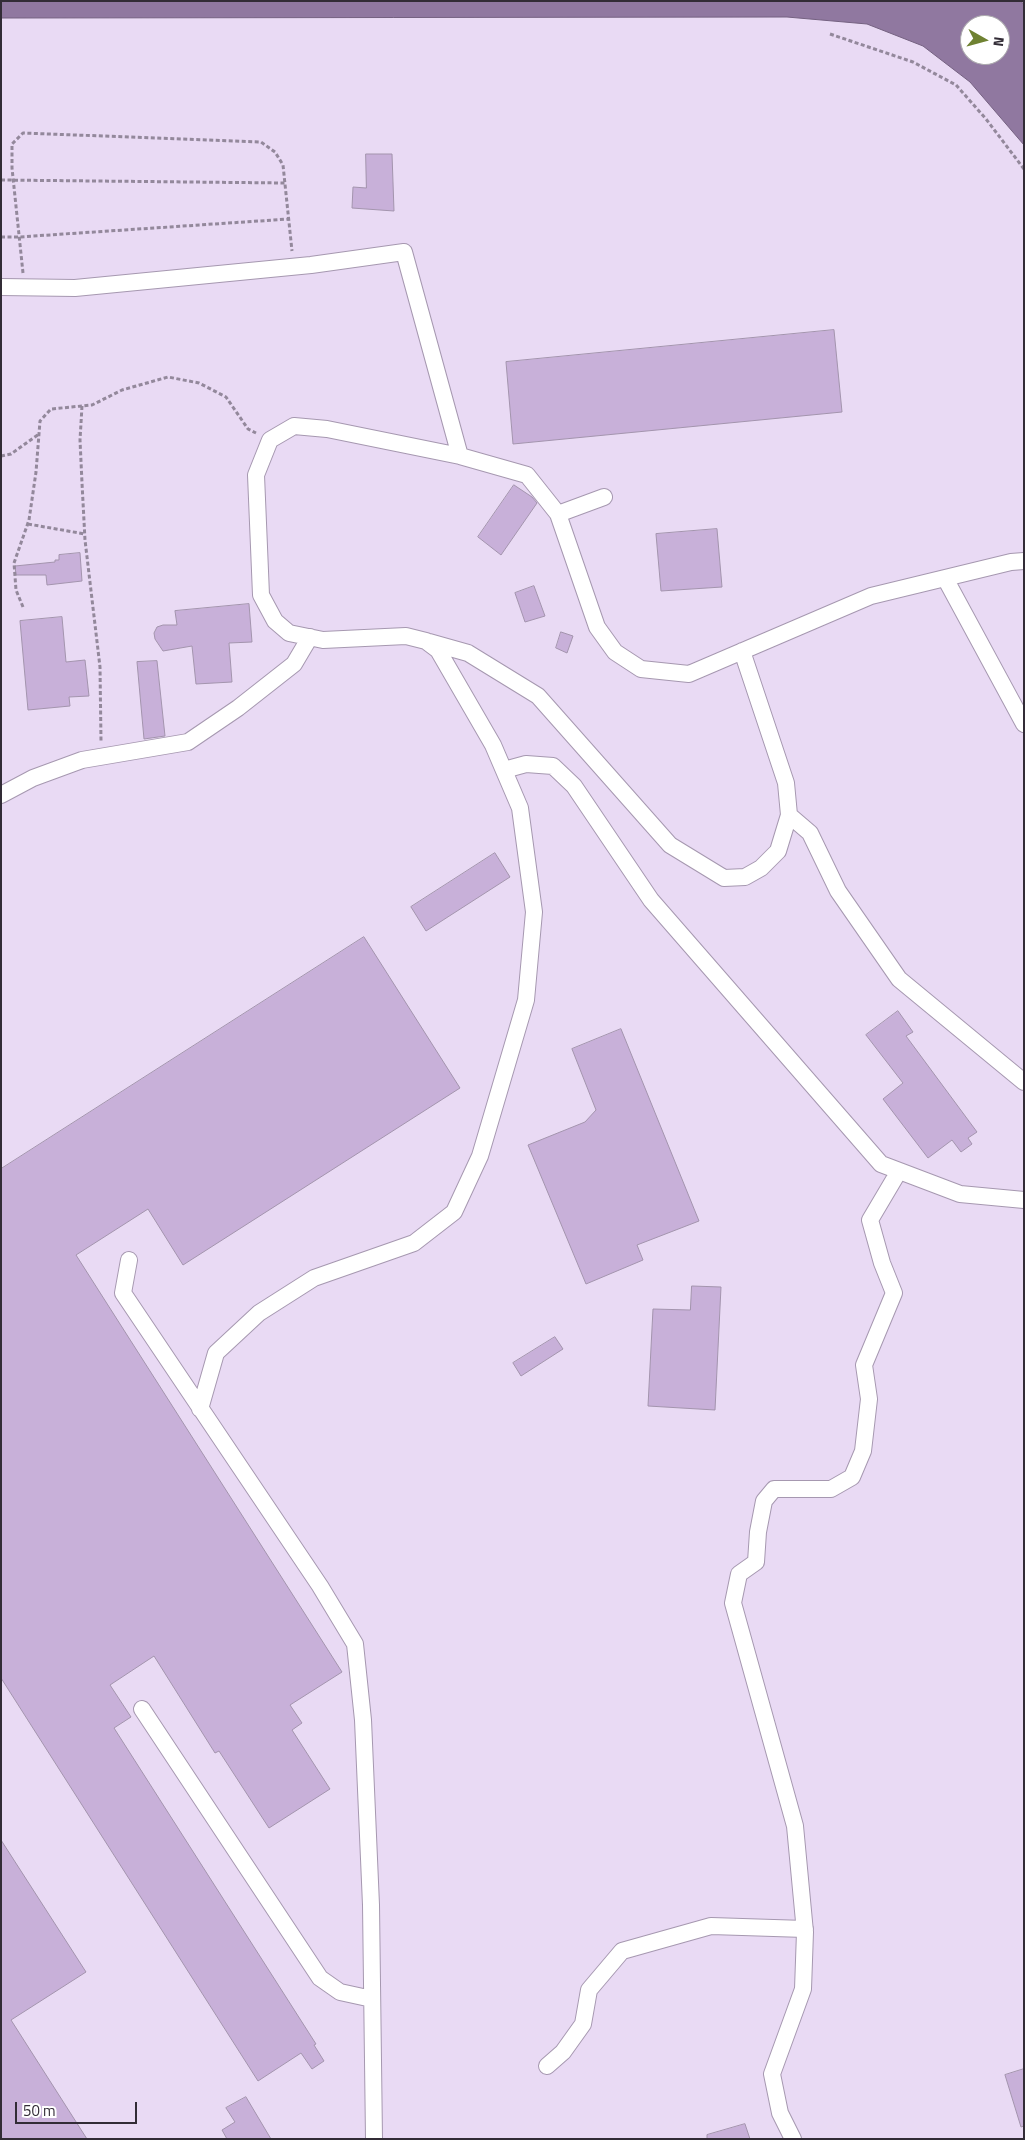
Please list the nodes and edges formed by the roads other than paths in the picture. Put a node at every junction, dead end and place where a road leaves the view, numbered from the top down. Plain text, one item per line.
1 (1, 287) edge
2 (460, 456) junction
3 (604, 497) dead end
4 (558, 514) junction
5 (1024, 561) edge
6 (945, 578) junction
7 (310, 637) junction
8 (426, 641) junction
9 (742, 651) junction
10 (1024, 724) edge
11 (504, 770) junction
12 (1, 795) edge
13 (789, 815) junction
14 (1024, 1082) edge
15 (899, 1171) junction
16 (1024, 1200) edge
17 (129, 1260) dead end
18 (200, 1409) junction
19 (142, 1709) dead end
20 (805, 1929) junction
21 (372, 1999) junction
22 (548, 2066) dead end
23 (374, 2139) edge
24 (793, 2139) edge

1 - 2 lane
2 - 4 lane
2 - 7 lane
3 - 4 lane
4 - 9 lane
5 - 6 lane
6 - 9 lane
6 - 10 lane
7 - 8 lane
7 - 12 lane
8 - 11 lane
8 - 13 lane
9 - 13 lane
11 - 15 lane
11 - 18 lane
13 - 14 lane
15 - 16 lane
15 - 20 lane
17 - 18 lane
18 - 21 lane
19 - 21 lane
20 - 22 lane
20 - 24 lane
21 - 23 lane

